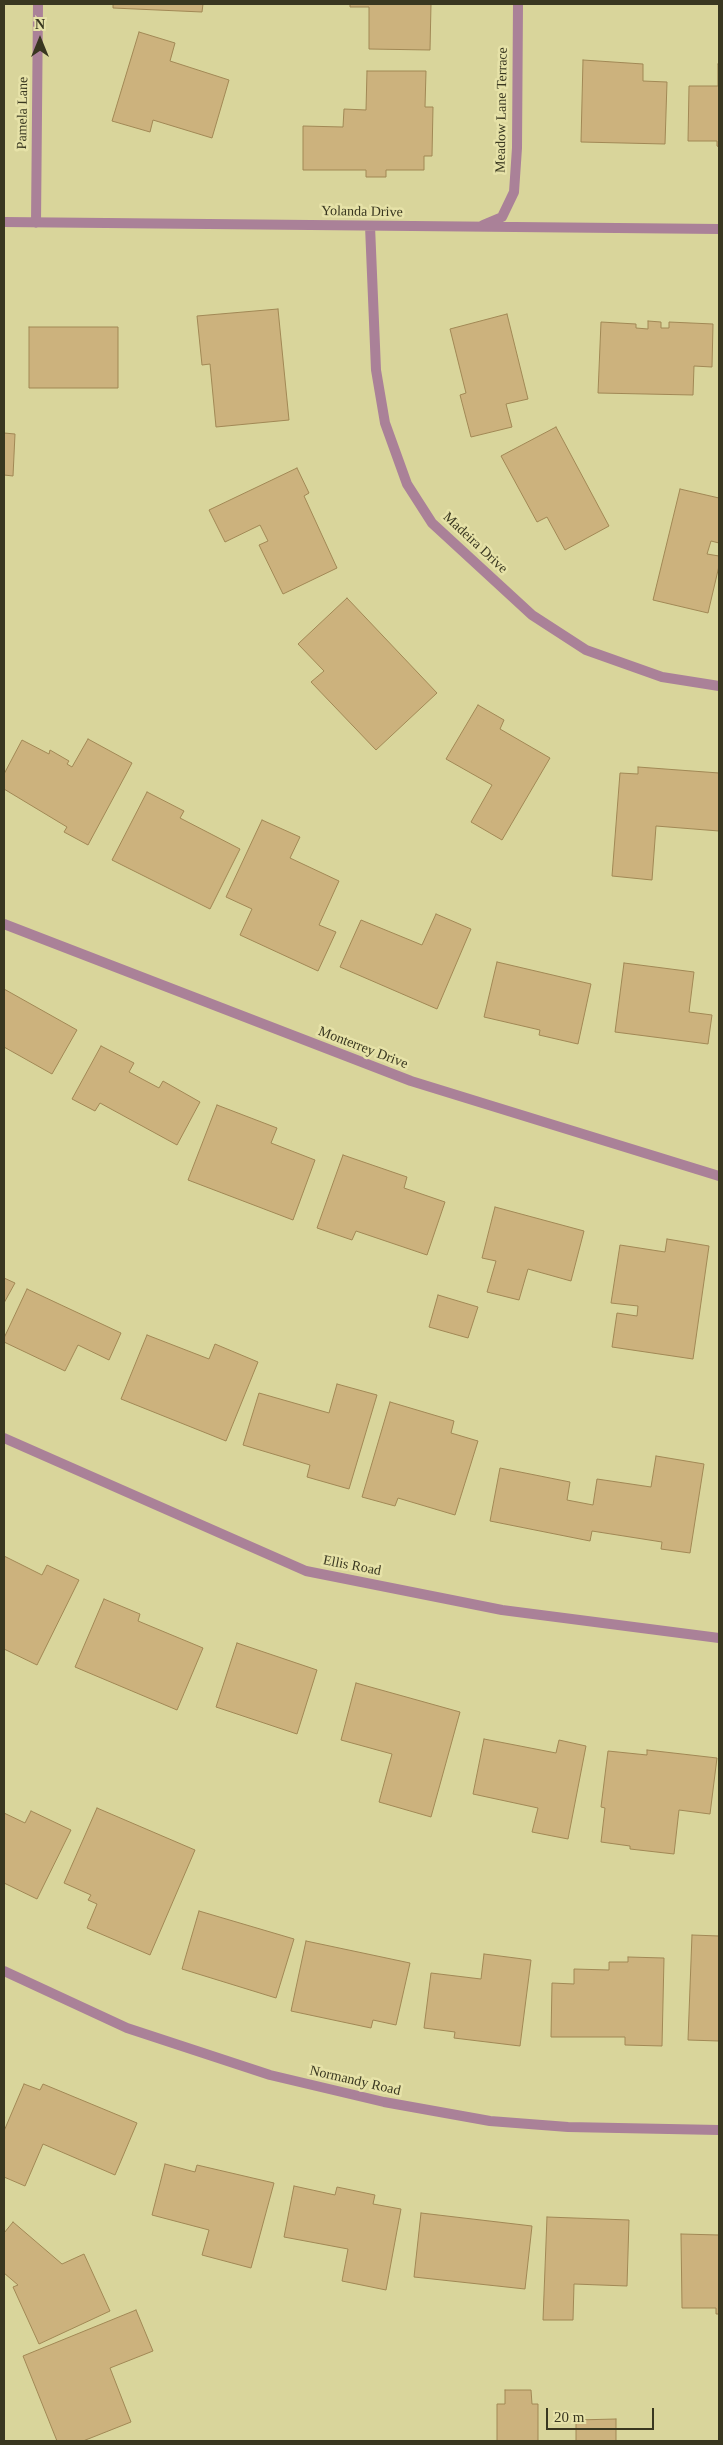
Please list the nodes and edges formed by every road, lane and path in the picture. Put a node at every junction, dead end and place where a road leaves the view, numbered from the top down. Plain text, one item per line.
1 (38, 4) edge
2 (518, 4) edge
3 (4, 222) edge
4 (36, 223) junction
5 (370, 226) junction
6 (477, 227) junction
7 (719, 229) edge
8 (719, 686) edge
9 (4, 924) edge
10 (719, 1176) edge
11 (4, 1438) edge
12 (719, 1638) edge
13 (4, 1971) edge
14 (719, 2130) edge

1 - 4 street, Pamela Lane
2 - 6 street, Meadow Lane Terrace
3 - 4 street, Yolanda Drive
4 - 5 street, Yolanda Drive
5 - 6 street, Yolanda Drive
5 - 8 street, Madeira Drive
6 - 7 street, Yolanda Drive
9 - 10 street, Monterrey Drive
11 - 12 street, Ellis Road
13 - 14 street, Normandy Road

